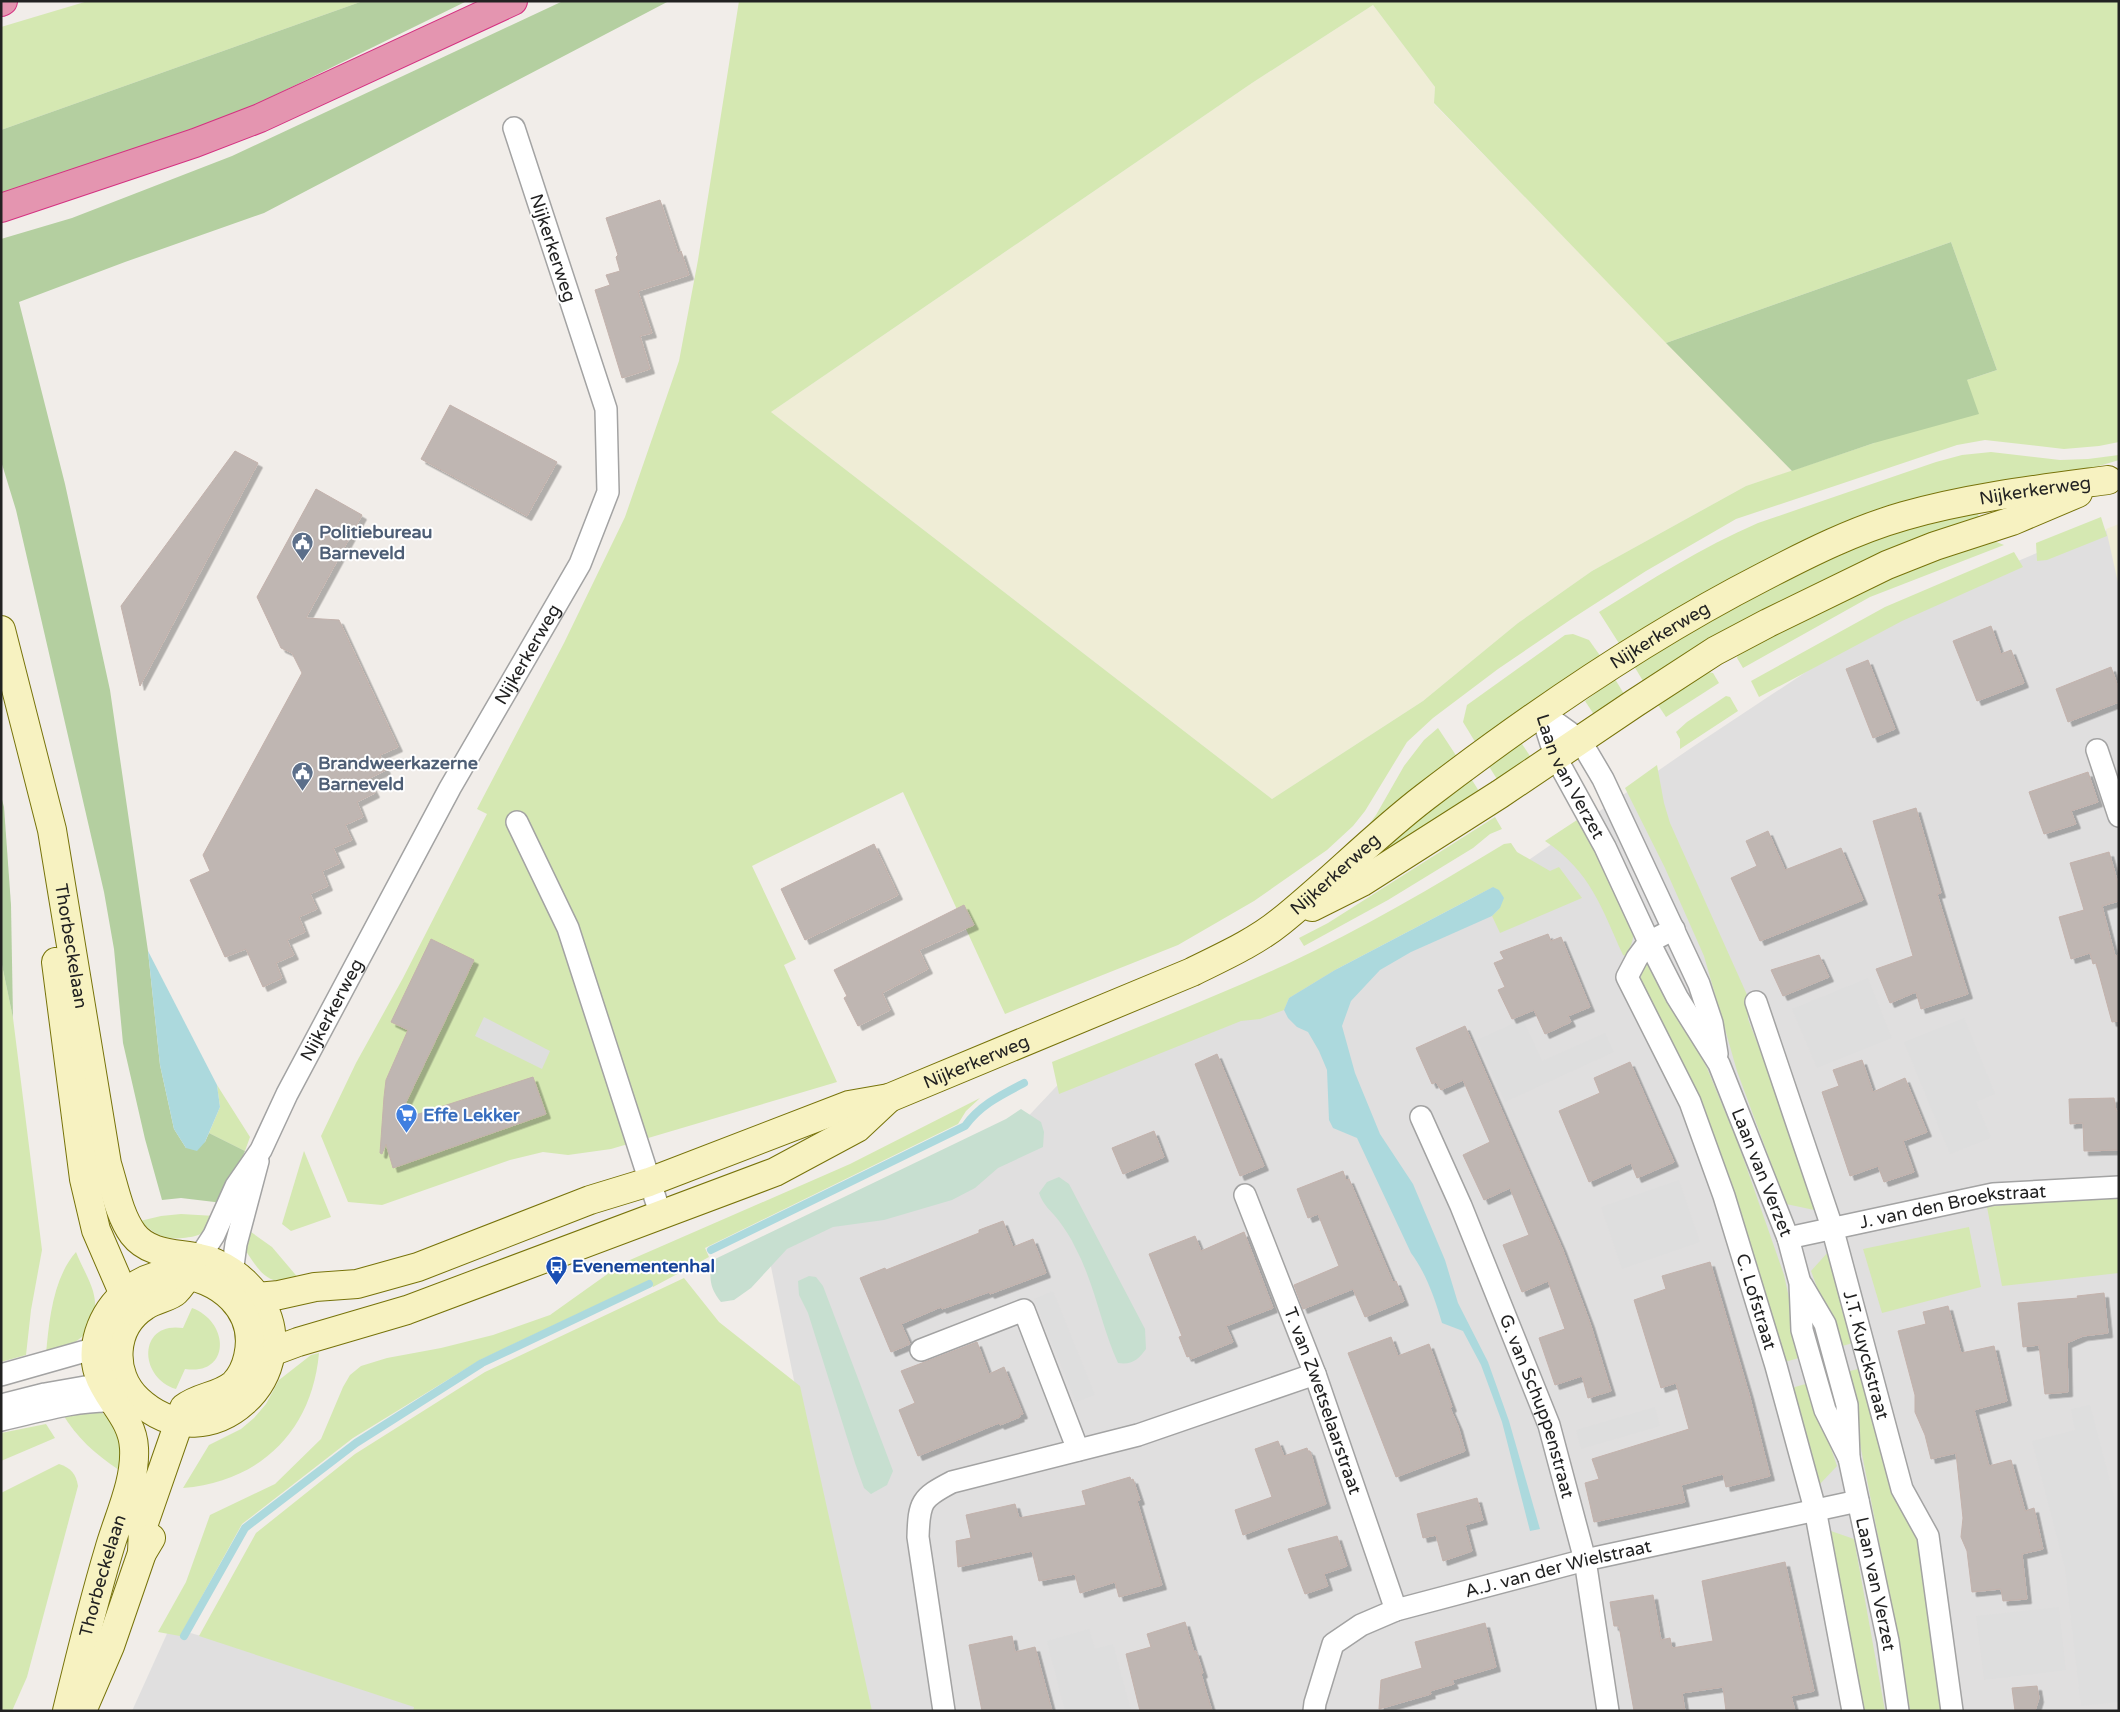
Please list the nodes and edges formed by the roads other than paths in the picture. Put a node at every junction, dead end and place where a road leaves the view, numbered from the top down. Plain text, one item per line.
1 (514, 1) edge
2 (514, 128) dead end
3 (1, 208) edge
4 (2114, 478) edge
5 (1, 630) edge
6 (1, 688) edge
7 (1541, 712) junction
8 (1580, 740) junction
9 (2097, 750) dead end
10 (1555, 756) junction
11 (2119, 816) edge
12 (517, 822) dead end
13 (1279, 923) junction
14 (1674, 929) junction
15 (1649, 942) junction
16 (1756, 1002) dead end
17 (1719, 1064) junction
18 (889, 1098) junction
19 (1421, 1117) dead end
20 (261, 1150) junction
21 (649, 1182) junction
22 (2119, 1187) edge
23 (1245, 1195) dead end
24 (661, 1216) junction
25 (1832, 1227) junction
26 (1788, 1238) junction
27 (193, 1266) junction
28 (232, 1273) junction
29 (122, 1306) junction
30 (257, 1311) junction
31 (96, 1348) junction
32 (921, 1350) dead end
33 (270, 1352) junction
34 (1315, 1374) junction
35 (1, 1375) edge
36 (113, 1389) junction
37 (1, 1405) edge
38 (1, 1420) edge
39 (188, 1423) junction
40 (1078, 1450) junction
41 (1858, 1501) junction
42 (1815, 1509) junction
43 (1585, 1560) junction
44 (1396, 1610) junction
45 (67, 1711) edge
46 (82, 1711) edge
47 (944, 1711) edge
48 (1314, 1711) edge
49 (1608, 1711) edge
50 (1853, 1711) edge
51 (1898, 1711) edge
52 (1952, 1711) edge

1 - 3 highway
2 - 20 street, Nijkerkerweg
4 - 7 street, Nijkerkerweg
4 - 8 street, Nijkerkerweg
5 - 27 street, Thorbeckelaan
6 - 29 street, Thorbeckelaan
7 - 8 street, Laan van Verzet
7 - 10 street, Laan van Verzet
7 - 13 street, Nijkerkerweg
8 - 10 street, Nijkerkerweg
8 - 14 street, Laan van Verzet
9 - 11 street
10 - 13 street, Nijkerkerweg
10 - 15 street, Laan van Verzet
12 - 21 street
13 - 18 street, Nijkerkerweg
14 - 15 street, C. Lofstraat
14 - 17 street, Laan van Verzet
15 - 17 street, Laan van Verzet
15 - 42 street, C. Lofstraat
16 - 25 street, J.T. Kuyckstraat
17 - 26 street, Laan van Verzet
18 - 21 street, Nijkerkerweg
18 - 24 street, Nijkerkerweg
19 - 43 street, G. van Schuppenstraat
20 - 27 street, Nijkerkerweg
20 - 28 street, Nijkerkerweg
21 - 24 street
21 - 30 street, Nijkerkerweg
22 - 25 street, J. van den Broekstraat
23 - 34 street, T. van Zwetselaarstraat
24 - 33 street, Nijkerkerweg
25 - 26 street, J. van den Broekstraat
25 - 52 street, J.T. Kuyckstraat
26 - 41 street, Laan van Verzet
27 - 28 street
27 - 29 street
27 - 30 street
28 - 30 street
29 - 31 street
29 - 36 street
30 - 33 street
30 - 39 street, Thorbeckelaan
31 - 35 street
31 - 36 street
32 - 40 street
33 - 39 street
34 - 40 street
34 - 44 street, T. van Zwetselaarstraat
36 - 37 street
36 - 38 street
36 - 39 street
36 - 45 street, Thorbeckelaan
39 - 46 street, Thorbeckelaan
40 - 47 street
41 - 42 street, A.J. van der Wielstraat
41 - 51 street, Laan van Verzet
42 - 43 street, A.J. van der Wielstraat
42 - 50 street, C. Lofstraat
43 - 44 street, A.J. van der Wielstraat
43 - 49 street, G. van Schuppenstraat
44 - 48 street, A.J. van der Wielstraat

